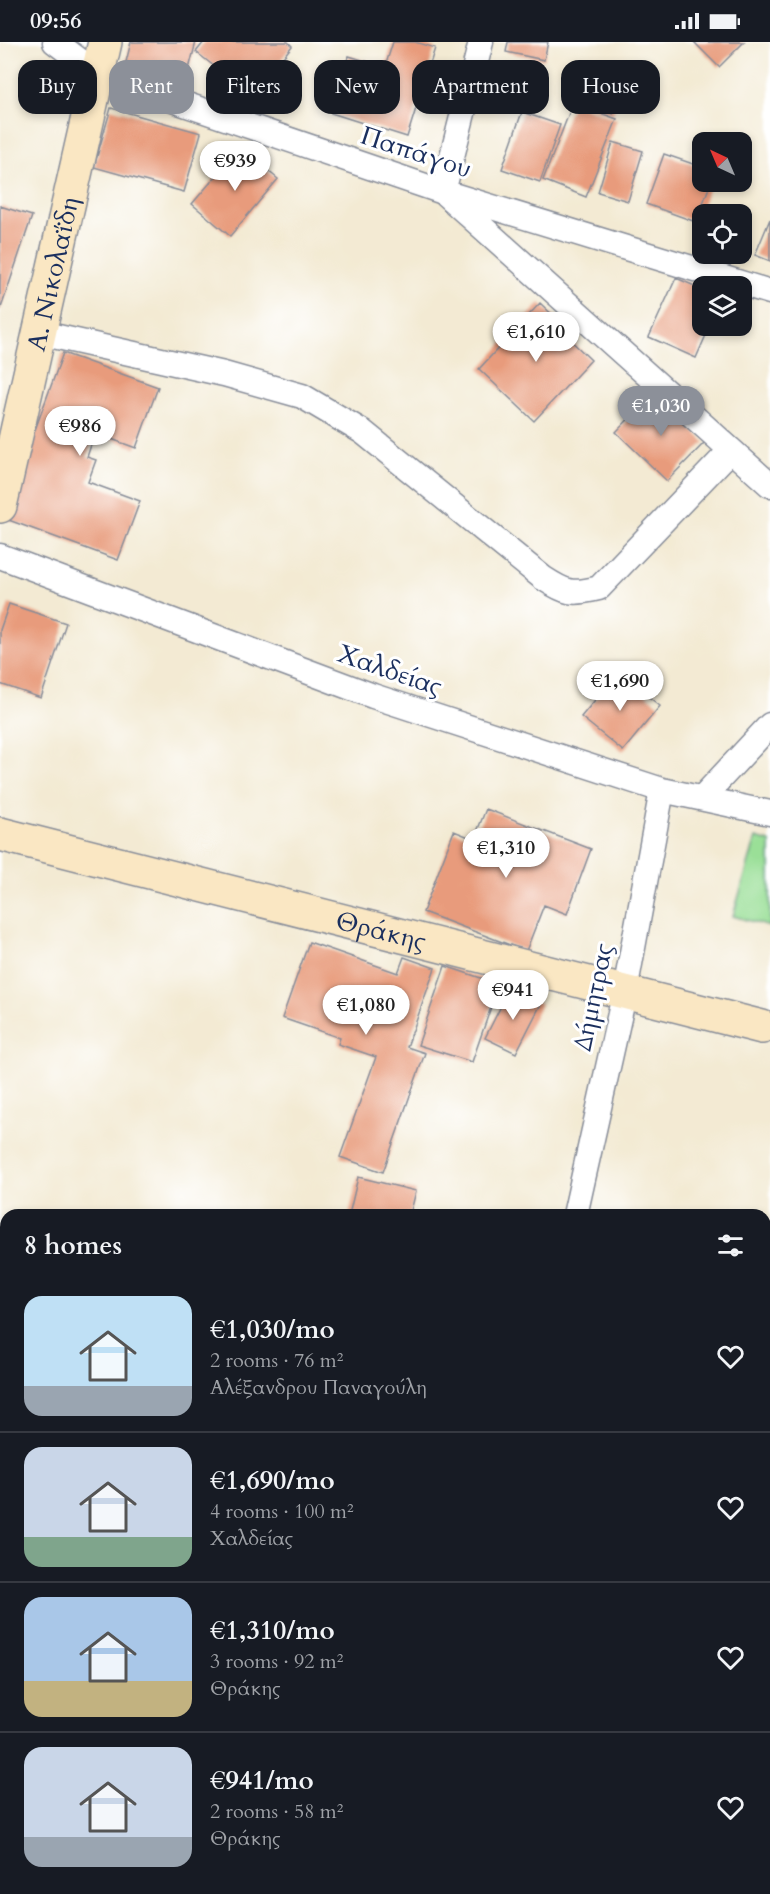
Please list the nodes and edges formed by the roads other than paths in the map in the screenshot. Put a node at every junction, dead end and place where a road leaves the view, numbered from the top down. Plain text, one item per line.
1 (55, 42) edge
2 (105, 42) edge
3 (481, 42) edge
4 (99, 75) junction
5 (443, 192) junction
6 (770, 291) edge
7 (40, 333) junction
8 (731, 450) junction
9 (770, 486) edge
10 (0, 506) edge
11 (0, 556) edge
12 (770, 724) edge
13 (662, 790) junction
14 (702, 798) junction
15 (770, 813) edge
16 (0, 834) edge
17 (625, 991) junction
18 (762, 1027) dead end
19 (575, 1209) edge

1 - 4 street, Παπάγου
2 - 4 street, Α. Νικολαΐδη
3 - 5 street
4 - 5 street, Παπάγου
4 - 7 street, Α. Νικολαΐδη
5 - 6 street, Παπάγου
5 - 8 street
7 - 8 street
7 - 10 street, Α. Νικολαΐδη
8 - 9 street
11 - 13 street, Χαλδείας
12 - 14 street
13 - 14 street, Χαλδείας
13 - 17 street, Δήμητρας
14 - 15 street, Χαλδείας
16 - 17 street, Θράκης
17 - 18 street, Θράκης
17 - 19 street, Δήμητρας

